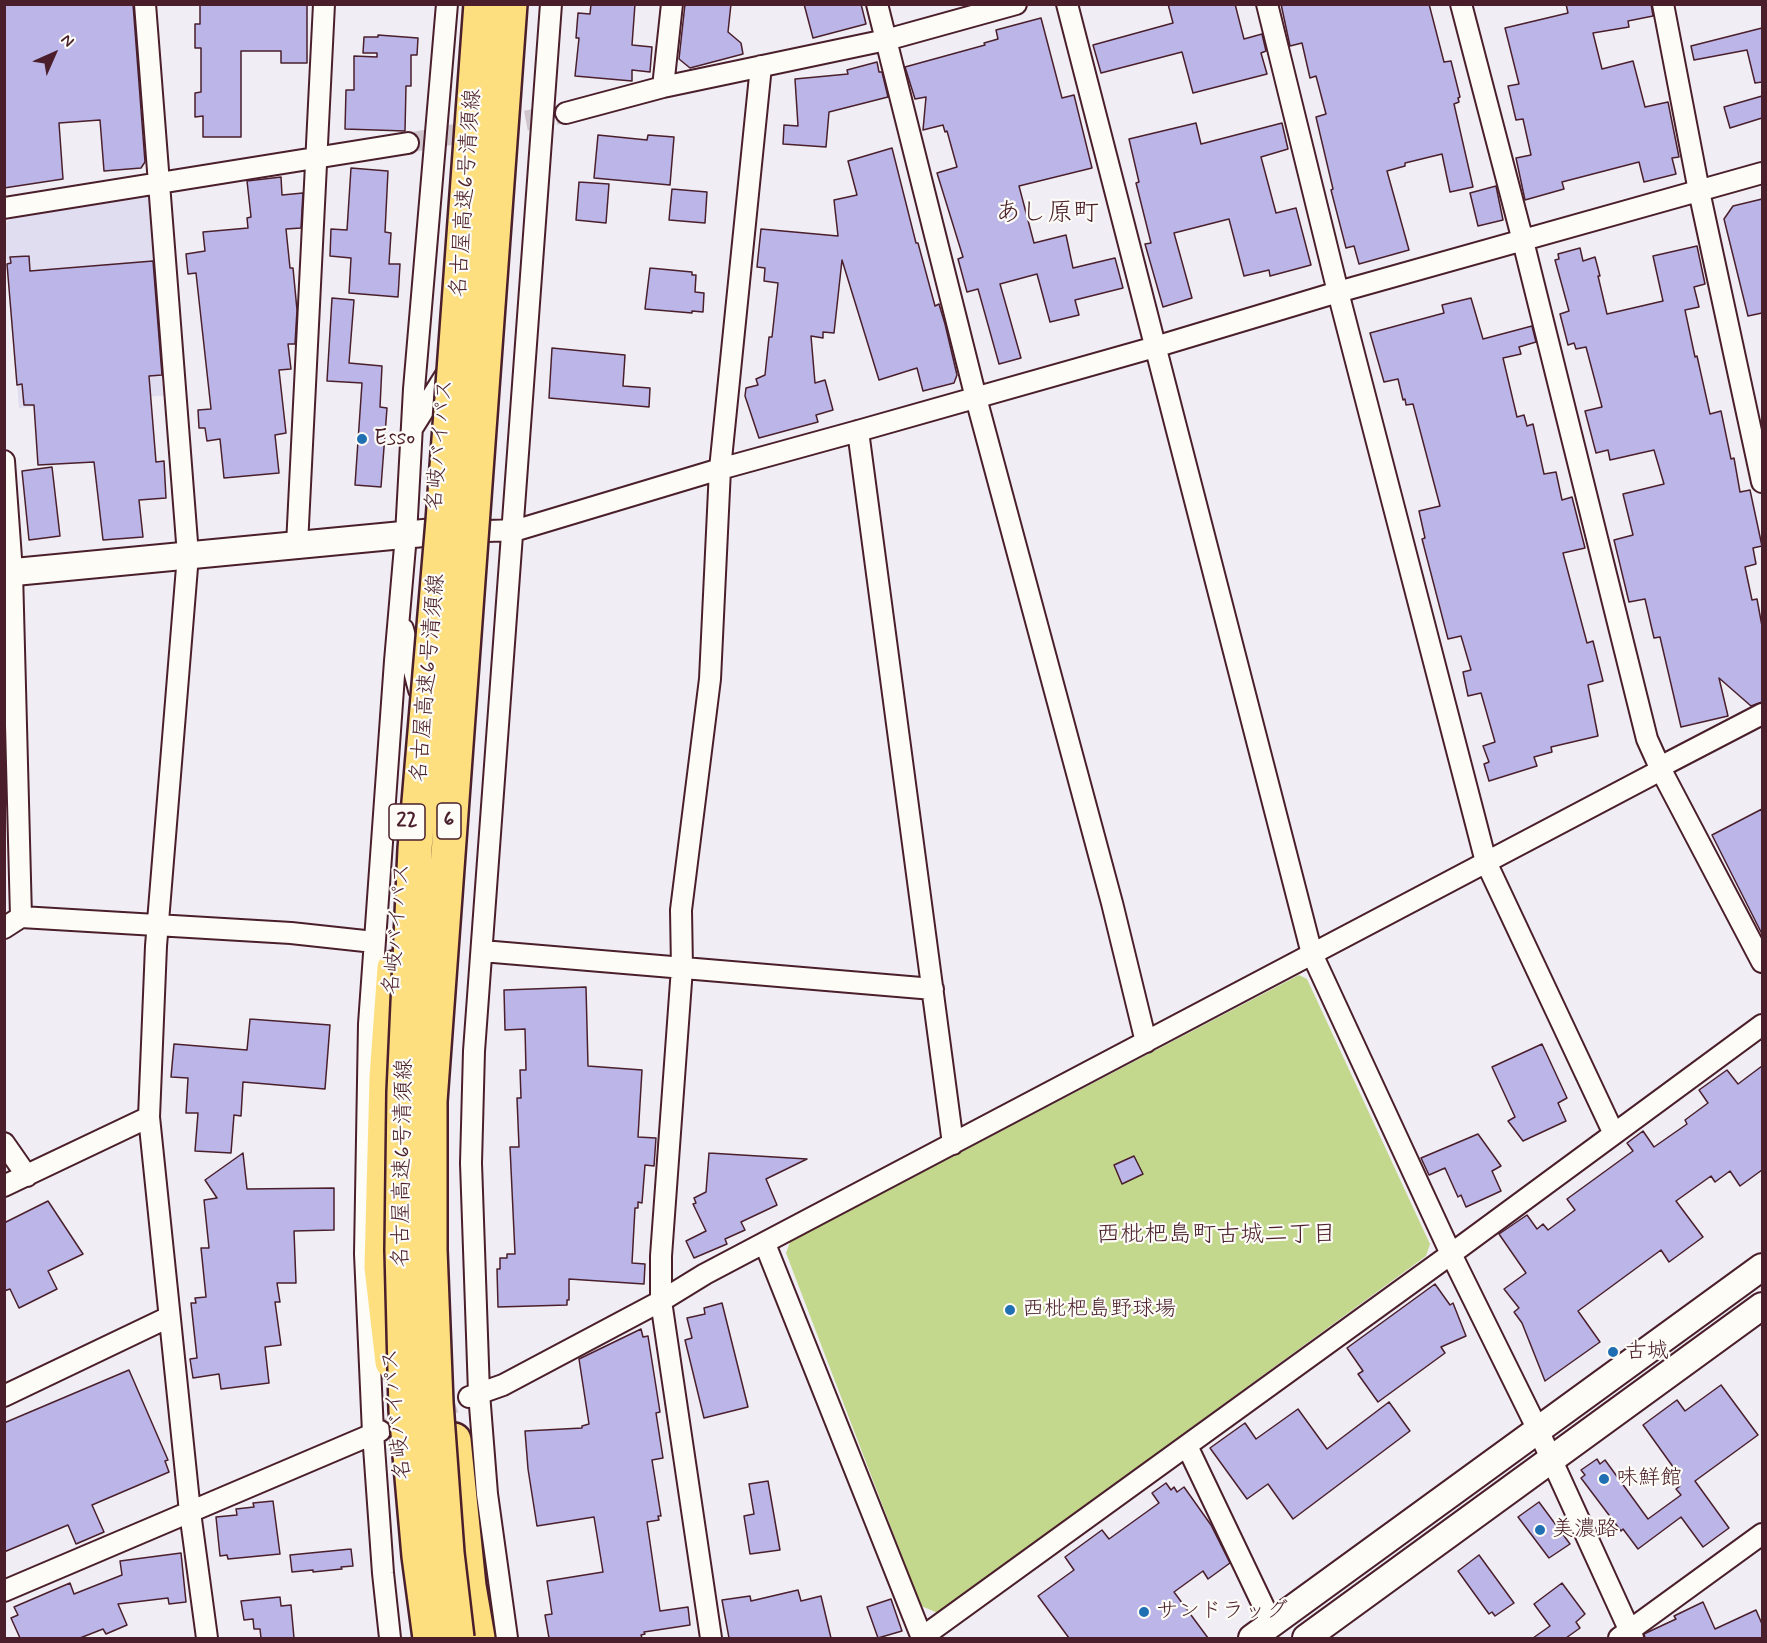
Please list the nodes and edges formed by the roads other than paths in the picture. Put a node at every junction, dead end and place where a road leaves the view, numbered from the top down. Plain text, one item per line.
1 (145, 4) edge
2 (324, 4) edge
3 (447, 4) edge
4 (472, 4) edge
5 (481, 4) edge
6 (510, 4) edge
7 (525, 4) edge
8 (551, 4) edge
9 (672, 4) edge
10 (877, 4) edge
11 (1016, 4) edge
12 (1067, 4) edge
13 (1267, 4) edge
14 (1461, 4) edge
15 (1663, 4) edge
16 (886, 40) junction
17 (761, 66) junction
18 (663, 87) junction
19 (566, 113) tunnel mouth
20 (408, 143) tunnel mouth
21 (317, 159) junction
22 (1762, 173) edge
23 (160, 184) junction
24 (1699, 191) junction
25 (4, 208) edge
26 (1523, 241) junction
27 (1338, 292) junction
28 (1155, 347) junction
29 (447, 373) junction
30 (976, 398) junction
31 (412, 429) junction
32 (858, 432) junction
33 (4, 461) edge
34 (720, 469) junction
35 (1762, 482) edge
36 (499, 531) junction
37 (420, 533) junction
38 (297, 545) junction
39 (188, 555) junction
40 (8, 572) edge
41 (399, 614) junction
42 (419, 690) junction
43 (1762, 714) edge
44 (1660, 768) junction
45 (1486, 862) junction
46 (13, 923) edge
47 (158, 925) junction
48 (374, 942) junction
49 (482, 951) junction
50 (1312, 954) junction
51 (1762, 962) edge
52 (682, 968) junction
53 (933, 989) junction
54 (1762, 1025) edge
55 (1146, 1042) junction
56 (149, 1117) junction
57 (1614, 1134) junction
58 (4, 1143) edge
59 (953, 1144) junction
60 (27, 1176) junction
61 (4, 1186) edge
62 (765, 1244) junction
63 (1452, 1254) junction
64 (1762, 1267) edge
65 (661, 1301) junction
66 (1762, 1306) edge
67 (169, 1317) junction
68 (4, 1396) edge
69 (473, 1396) junction
70 (1538, 1430) junction
71 (377, 1432) junction
72 (1187, 1446) junction
73 (1552, 1460) junction
74 (190, 1512) junction
75 (1762, 1537) edge
76 (4, 1591) edge
77 (1262, 1631) edge
78 (1627, 1636) edge
79 (207, 1638) edge
80 (390, 1638) edge
81 (420, 1638) edge
82 (430, 1638) edge
83 (457, 1638) edge
84 (478, 1638) edge
85 (507, 1638) edge
86 (711, 1638) edge
87 (922, 1638) edge
88 (1306, 1638) edge

1 - 23 street
2 - 21 street
3 - 31 street
4 - 29 highway, 名岐バイパス / 22
5 - 82 highway, 名古屋高速6号清須線 / 6, bridge
6 - 83 highway, 名古屋高速6号清須線 / 6, bridge
7 - 36 highway
8 - 36 street
9 - 18 street
10 - 16 street
11 - 16 street
12 - 28 street
13 - 27 street
14 - 26 street
15 - 24 street
16 - 17 street
16 - 30 street
17 - 18 street
17 - 34 street
18 - 19 street
20 - 21 street
21 - 23 street
21 - 38 street
22 - 24 street
23 - 25 street
23 - 39 street
24 - 26 street
24 - 35 street
26 - 27 street
26 - 44 street
27 - 28 street
27 - 45 street
28 - 30 street
28 - 50 street
29 - 31 street
29 - 37 highway, 名岐バイパス / 22
30 - 32 street
30 - 55 street
31 - 37 street
32 - 34 street
32 - 53 street
33 - 40 street
34 - 36 street
34 - 52 street
36 - 49 street
36 - 84 highway
37 - 38 street
37 - 41 street
37 - 42 highway, 名岐バイパス / 22
38 - 39 street
39 - 40 street
39 - 47 street
40 - 46 street
41 - 42 street
41 - 48 street
42 - 81 highway, 名岐バイパス / 22
43 - 44 street
44 - 45 street
44 - 51 street
45 - 50 street
45 - 57 street
46 - 47 street
47 - 48 street
47 - 56 street
48 - 71 street
49 - 52 street
49 - 69 street
50 - 55 street
50 - 63 street
52 - 53 street
52 - 65 street
53 - 59 street
54 - 57 street
55 - 59 street
56 - 60 street
56 - 67 street
57 - 63 street
58 - 60 street
59 - 62 street
60 - 61 street
62 - 65 street
62 - 87 street
63 - 70 street
63 - 72 street
64 - 70 street
65 - 69 street
65 - 86 street
66 - 73 street
67 - 68 street
67 - 74 street
69 - 85 street
70 - 73 street
70 - 77 street
71 - 74 street
71 - 80 street
72 - 77 street
72 - 87 street
73 - 78 street
73 - 88 street
74 - 76 street
74 - 79 street
75 - 78 street

